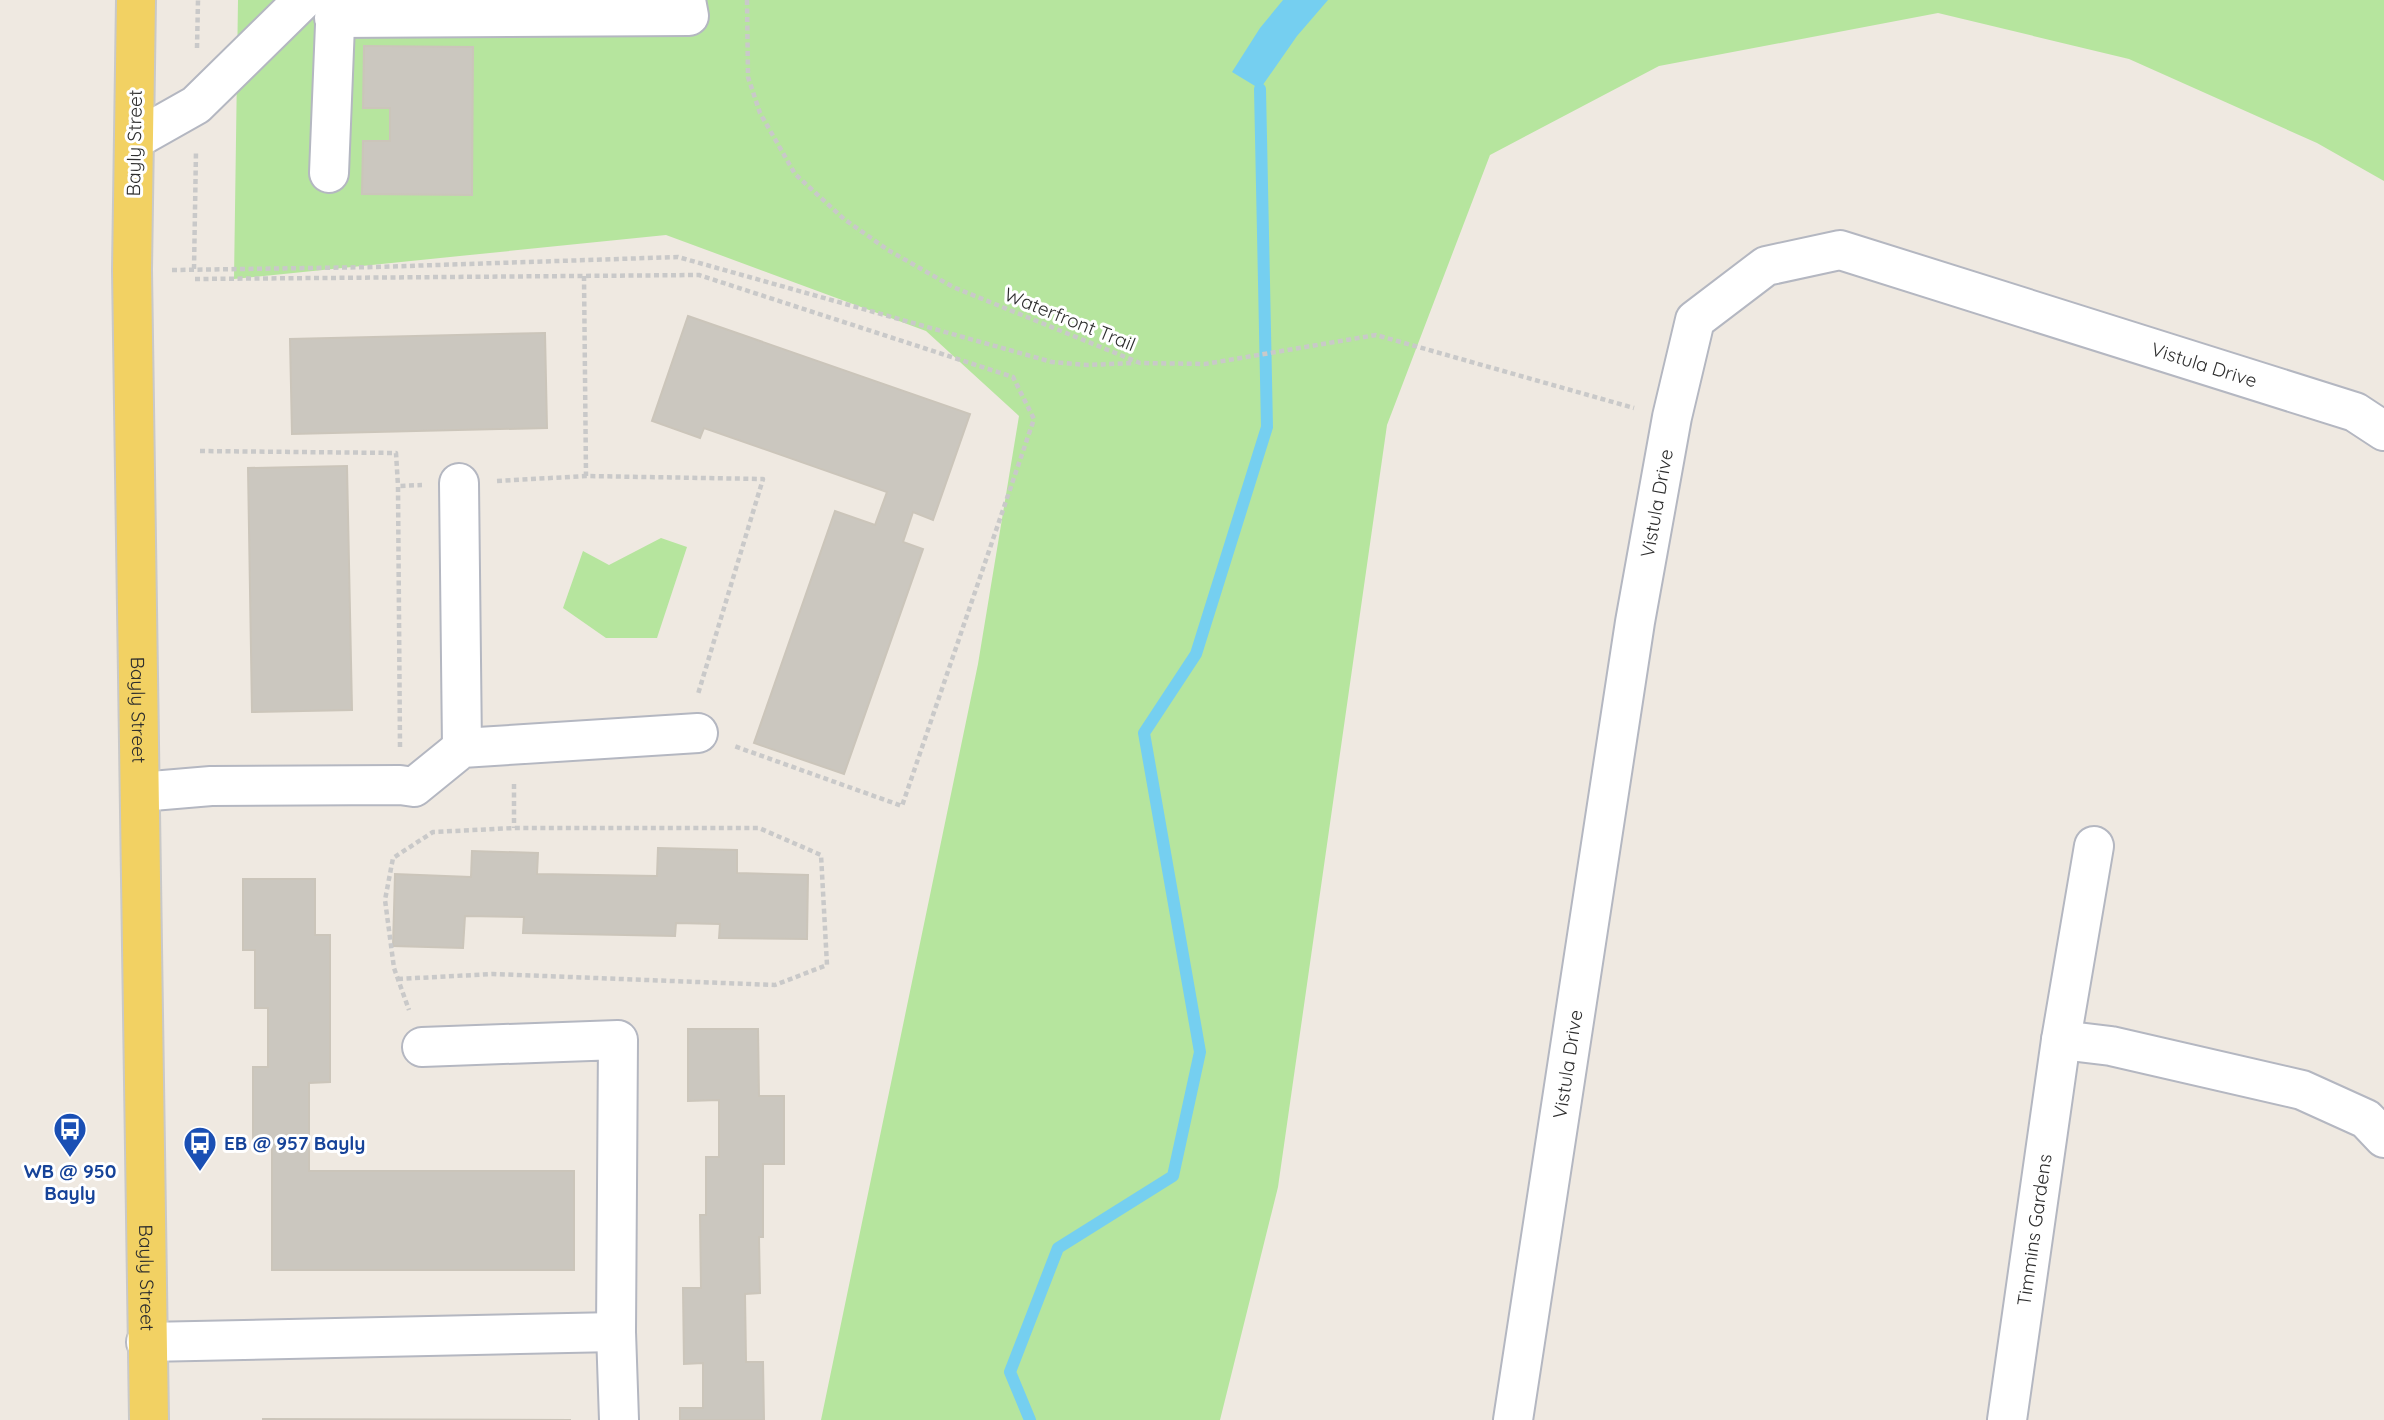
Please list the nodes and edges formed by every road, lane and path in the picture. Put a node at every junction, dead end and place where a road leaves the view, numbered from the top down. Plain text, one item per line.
1 (136, 0) edge
2 (686, 0) edge
3 (747, 0) edge
4 (324, 6) edge
5 (134, 140) junction
6 (329, 173) dead end
7 (132, 270) junction
8 (584, 276) junction
9 (195, 279) dead end
10 (1140, 363) junction
11 (1672, 416) junction
12 (2384, 431) edge
13 (200, 451) dead end
14 (586, 476) junction
15 (460, 483) junction
16 (398, 486) junction
17 (698, 733) junction
18 (462, 748) junction
19 (400, 785) junction
20 (140, 792) junction
21 (2094, 846) dead end
22 (398, 979) junction
23 (2061, 1041) junction
24 (422, 1047) joint
25 (2384, 1138) edge
26 (616, 1332) junction
27 (146, 1342) junction
28 (149, 1420) edge
29 (619, 1420) edge
30 (1513, 1420) edge
31 (2007, 1420) edge

1 - 5 main road, Bayly Street
2 - 4 street
3 - 10 path, Waterfront Trail
4 - 5 street
4 - 6 street
5 - 7 main road, Bayly Street
7 - 10 path
7 - 20 main road, Bayly Street
8 - 9 path
8 - 14 path
8 - 17 path
10 - 11 path, Waterfront Trail
11 - 12 street, Vistula Drive
11 - 30 street, Vistula Drive
13 - 16 path
14 - 15 path
14 - 17 path
15 - 16 path
15 - 18 street
16 - 19 path
17 - 18 street
18 - 19 street
19 - 20 street
20 - 27 main road, Bayly Street
21 - 23 street, Timmins Gardens
22 - 22 path
22 - 24 path
23 - 25 street
23 - 31 street, Timmins Gardens
24 - 26 street
26 - 27 street
26 - 29 street
27 - 28 main road, Bayly Street

